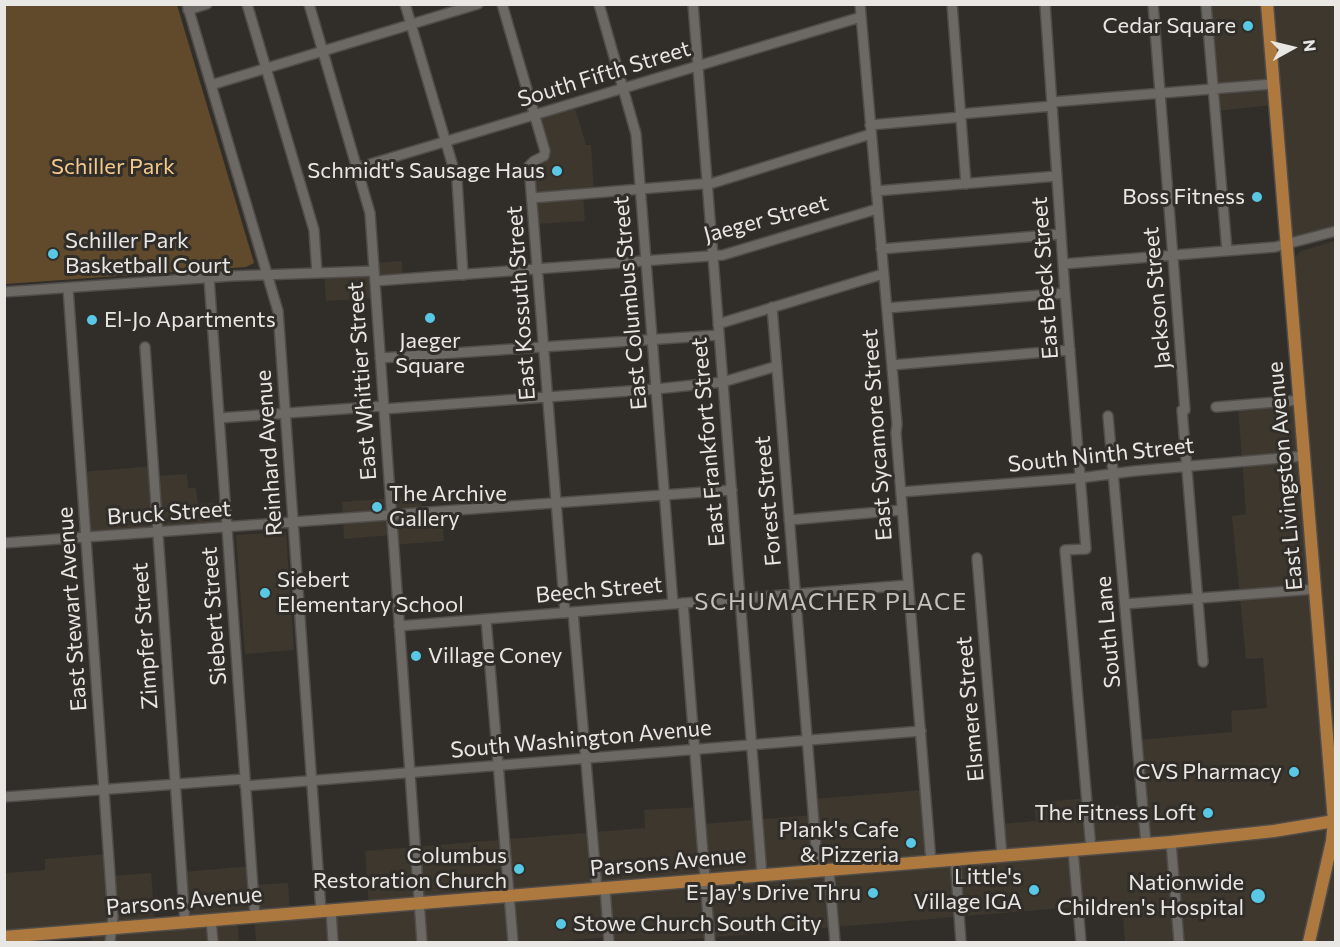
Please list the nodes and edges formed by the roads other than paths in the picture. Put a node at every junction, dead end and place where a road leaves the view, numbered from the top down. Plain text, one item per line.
1 (207, 4) edge
2 (247, 4) edge
3 (309, 4) edge
4 (405, 4) edge
5 (478, 4) edge
6 (502, 4) edge
7 (599, 4) edge
8 (693, 4) edge
9 (860, 4) edge
10 (952, 4) edge
11 (1045, 4) edge
12 (1153, 4) edge
13 (1206, 4) edge
14 (1267, 4) edge
15 (187, 7) edge
16 (861, 17) junction
17 (411, 25) junction
18 (322, 51) junction
19 (698, 67) junction
20 (266, 68) junction
21 (1273, 84) junction
22 (211, 85) junction
23 (623, 88) junction
24 (1214, 89) junction
25 (1160, 93) junction
26 (1052, 104) junction
27 (535, 115) junction
28 (961, 116) junction
29 (871, 129) junction
30 (446, 142) junction
31 (357, 168) junction
32 (1057, 176) junction
33 (707, 183) junction
34 (966, 184) junction
35 (640, 189) junction
36 (876, 191) junction
37 (532, 198) junction
38 (877, 209) junction
39 (1335, 231) edge
40 (1061, 234) junction
41 (1287, 245) junction
42 (881, 249) junction
43 (1227, 251) junction
44 (1173, 255) junction
45 (713, 256) junction
46 (646, 261) junction
47 (1063, 264) junction
48 (537, 270) junction
49 (374, 271) junction
50 (317, 273) junction
51 (883, 274) junction
52 (464, 275) junction
53 (268, 276) junction
54 (209, 278) junction
55 (375, 281) junction
56 (68, 288) junction
57 (4, 292) edge
58 (1065, 293) junction
59 (772, 307) junction
60 (886, 308) junction
61 (718, 324) junction
62 (719, 334) junction
63 (652, 339) junction
64 (544, 346) junction
65 (144, 347) dead end
66 (1070, 350) junction
67 (380, 358) junction
68 (892, 365) junction
69 (777, 366) junction
70 (723, 382) junction
71 (656, 389) junction
72 (548, 397) junction
73 (1300, 400) junction
74 (384, 407) junction
75 (1216, 407) dead end
76 (285, 413) junction
77 (1108, 416) dead end
78 (219, 418) junction
79 (1305, 456) junction
80 (1187, 466) junction
81 (1114, 473) junction
82 (1080, 478) junction
83 (732, 490) junction
84 (901, 492) junction
85 (665, 496) junction
86 (556, 503) junction
87 (902, 510) junction
88 (392, 516) junction
89 (789, 520) junction
90 (293, 523) junction
91 (227, 528) junction
92 (158, 533) junction
93 (87, 538) junction
94 (4, 543) edge
95 (977, 558) dead end
96 (908, 585) junction
97 (1316, 589) junction
98 (795, 594) junction
99 (740, 598) junction
100 (1198, 598) junction
101 (678, 603) junction
102 (1125, 604) junction
103 (569, 613) junction
104 (486, 619) junction
105 (399, 626) junction
106 (1203, 662) dead end
107 (921, 731) junction
108 (807, 741) junction
109 (751, 746) junction
110 (695, 750) junction
111 (585, 759) junction
112 (498, 766) junction
113 (410, 772) junction
114 (312, 781) junction
115 (244, 782) junction
116 (174, 784) junction
117 (105, 789) junction
118 (4, 797) edge
119 (1335, 821) edge
120 (1171, 842) junction
121 (1146, 844) junction
122 (1091, 849) junction
123 (1073, 850) junction
124 (1002, 856) junction
125 (955, 860) junction
126 (931, 862) junction
127 (824, 871) junction
128 (762, 876) junction
129 (706, 880) junction
130 (601, 889) junction
131 (509, 896) junction
132 (419, 903) junction
133 (326, 911) junction
134 (255, 916) junction
135 (211, 920) junction
136 (185, 923) junction
137 (111, 928) junction
138 (4, 937) edge
139 (27, 939) edge
140 (110, 942) edge
141 (213, 942) edge
142 (333, 942) edge
143 (422, 942) edge
144 (513, 942) edge
145 (609, 942) edge
146 (710, 942) edge
147 (835, 942) edge
148 (961, 942) edge
149 (1081, 942) edge
150 (1179, 942) edge
151 (1309, 942) edge

1 - 15 street
2 - 20 street
3 - 18 street, East Whittier Street
4 - 17 street
5 - 17 street
6 - 27 street, East Kossuth Street
7 - 23 street, East Columbus Street
8 - 19 street, East Frankfort Street
9 - 16 street, East Sycamore Street
10 - 28 street
11 - 26 street, East Beck Street
12 - 25 street, Jackson Street
13 - 24 street
14 - 21 main road, East Livingston Avenue
15 - 22 street, Reinhard Avenue
16 - 19 street, South Fifth Street
16 - 29 street, East Sycamore Street
17 - 18 street
17 - 30 street
18 - 20 street
18 - 31 street, East Whittier Street
19 - 23 street, South Fifth Street
19 - 33 street, East Frankfort Street
20 - 22 street
20 - 50 street
21 - 24 street
21 - 41 main road, East Livingston Avenue
22 - 53 street, Reinhard Avenue
23 - 27 street, South Fifth Street
23 - 35 street, East Columbus Street
24 - 25 street
24 - 43 street
25 - 26 street
25 - 44 street, Jackson Street
26 - 28 street
26 - 32 street, East Beck Street
27 - 30 street, South Fifth Street
27 - 37 street, East Kossuth Street
28 - 29 street
28 - 34 street
29 - 33 street
29 - 36 street, East Sycamore Street
30 - 31 street, South Fifth Street
30 - 52 street
31 - 49 street, East Whittier Street
32 - 34 street
32 - 40 street, East Beck Street
33 - 35 street
33 - 45 street, East Frankfort Street
34 - 36 street
35 - 37 street
35 - 46 street, East Columbus Street
36 - 38 street, East Sycamore Street
37 - 48 street, East Kossuth Street
38 - 42 street, East Sycamore Street
38 - 45 street, Jaeger Street
39 - 41 street
40 - 42 street
40 - 47 street, East Beck Street
41 - 43 street
41 - 73 main road, East Livingston Avenue
42 - 51 street, East Sycamore Street
43 - 44 street
44 - 47 street
44 - 80 street, Jackson Street
45 - 46 street, Jaeger Street
45 - 61 street, East Frankfort Street
46 - 48 street, Jaeger Street
46 - 63 street, East Columbus Street
47 - 58 street, East Beck Street
48 - 52 street, Jaeger Street
48 - 64 street, East Kossuth Street
49 - 50 street
49 - 55 street, East Whittier Street
50 - 53 street
51 - 59 street
51 - 60 street, East Sycamore Street
52 - 55 street, Jaeger Street
53 - 54 street
53 - 76 street, Reinhard Avenue
54 - 56 street
54 - 78 street, Siebert Street
55 - 67 street, East Whittier Street
56 - 57 street
56 - 93 street, East Stewart Avenue
58 - 60 street
58 - 66 street, East Beck Street
59 - 61 street
59 - 69 street, Forest Street
60 - 68 street, East Sycamore Street
61 - 62 street, East Frankfort Street
62 - 63 street
62 - 70 street, East Frankfort Street
63 - 64 street
63 - 71 street, East Columbus Street
64 - 67 street
64 - 72 street, East Kossuth Street
65 - 92 street, Zimpfer Street
66 - 68 street
66 - 82 street, East Beck Street
67 - 74 street, East Whittier Street
68 - 84 street, East Sycamore Street
69 - 70 street
69 - 89 street, Forest Street
70 - 71 street
70 - 83 street, East Frankfort Street
71 - 72 street
71 - 85 street, East Columbus Street
72 - 74 street
72 - 86 street, East Kossuth Street
73 - 75 street
73 - 79 main road, East Livingston Avenue
74 - 76 street
74 - 88 street, East Whittier Street
76 - 78 street
76 - 90 street, Reinhard Avenue
77 - 81 street, South Lane
78 - 91 street, Siebert Street
79 - 80 street, South Ninth Street
79 - 97 main road, East Livingston Avenue
80 - 81 street, South Ninth Street
80 - 100 street, Jackson Street
81 - 82 street, South Ninth Street
81 - 102 street, South Lane
82 - 84 street, South Ninth Street
82 - 122 street, East Beck Street
83 - 85 street, Bruck Street
83 - 99 street, East Frankfort Street
84 - 87 street, East Sycamore Street
85 - 86 street, Bruck Street
85 - 101 street, East Columbus Street
86 - 88 street, Bruck Street
86 - 103 street, East Kossuth Street
87 - 89 street
87 - 96 street, East Sycamore Street
88 - 90 street, Bruck Street
88 - 105 street, East Whittier Street
89 - 98 street, Forest Street
90 - 91 street, Bruck Street
90 - 114 street, Reinhard Avenue
91 - 92 street, Bruck Street
91 - 115 street, Siebert Street
92 - 93 street, Bruck Street
92 - 116 street, Zimpfer Street
93 - 94 street, Bruck Street
93 - 117 street, East Stewart Avenue
95 - 124 street, Elsmere Street
96 - 98 street, Beech Street
96 - 107 street, East Sycamore Street
97 - 100 street
97 - 119 main road, East Livingston Avenue
98 - 99 street, Beech Street
98 - 108 street, Forest Street
99 - 101 street, Beech Street
99 - 109 street, East Frankfort Street
100 - 102 street
100 - 106 street, Jackson Street
101 - 103 street, Beech Street
101 - 110 street, East Columbus Street
102 - 121 street, South Lane
103 - 104 street, Beech Street
103 - 111 street, East Kossuth Street
104 - 105 street, Beech Street
104 - 112 street
105 - 113 street, East Whittier Street
107 - 108 street, South Washington Avenue
107 - 126 street, East Sycamore Street
108 - 109 street, South Washington Avenue
108 - 127 street, Forest Street
109 - 110 street, South Washington Avenue
109 - 128 street, East Frankfort Street
110 - 111 street, South Washington Avenue
110 - 129 street, East Columbus Street
111 - 112 street, South Washington Avenue
111 - 130 street, East Kossuth Street
112 - 113 street, South Washington Avenue
112 - 131 street
113 - 114 street, South Washington Avenue
113 - 132 street, East Whittier Street
114 - 115 street, South Washington Avenue
114 - 133 street, Reinhard Avenue
115 - 116 street, South Washington Avenue
115 - 134 street, Siebert Street
116 - 117 street, South Washington Avenue
116 - 136 street, Zimpfer Street
117 - 118 street, South Washington Avenue
117 - 137 street, East Stewart Avenue
119 - 120 main road, Parsons Avenue
119 - 151 main road, East Livingston Avenue
120 - 121 main road, Parsons Avenue
120 - 150 street
121 - 122 main road, Parsons Avenue
122 - 123 main road, Parsons Avenue
123 - 124 main road, Parsons Avenue
123 - 149 street
124 - 125 main road, Parsons Avenue
125 - 126 main road, Parsons Avenue
125 - 148 street
126 - 127 main road, Parsons Avenue
127 - 128 main road, Parsons Avenue
127 - 147 street, Forest Street
128 - 129 main road, Parsons Avenue
129 - 130 main road, Parsons Avenue
129 - 146 street, East Columbus Street
130 - 131 main road, Parsons Avenue
130 - 145 street, East Kossuth Street
131 - 132 main road, Parsons Avenue
131 - 144 street
132 - 133 main road, Parsons Avenue
132 - 143 street, East Whittier Street
133 - 134 main road, Parsons Avenue
133 - 142 street, Reinhard Avenue
134 - 135 main road, Parsons Avenue
135 - 136 main road, Parsons Avenue
135 - 141 street
136 - 137 main road, Parsons Avenue
137 - 139 main road, Parsons Avenue
137 - 140 street, East Stewart Avenue
138 - 139 main road, Parsons Avenue

